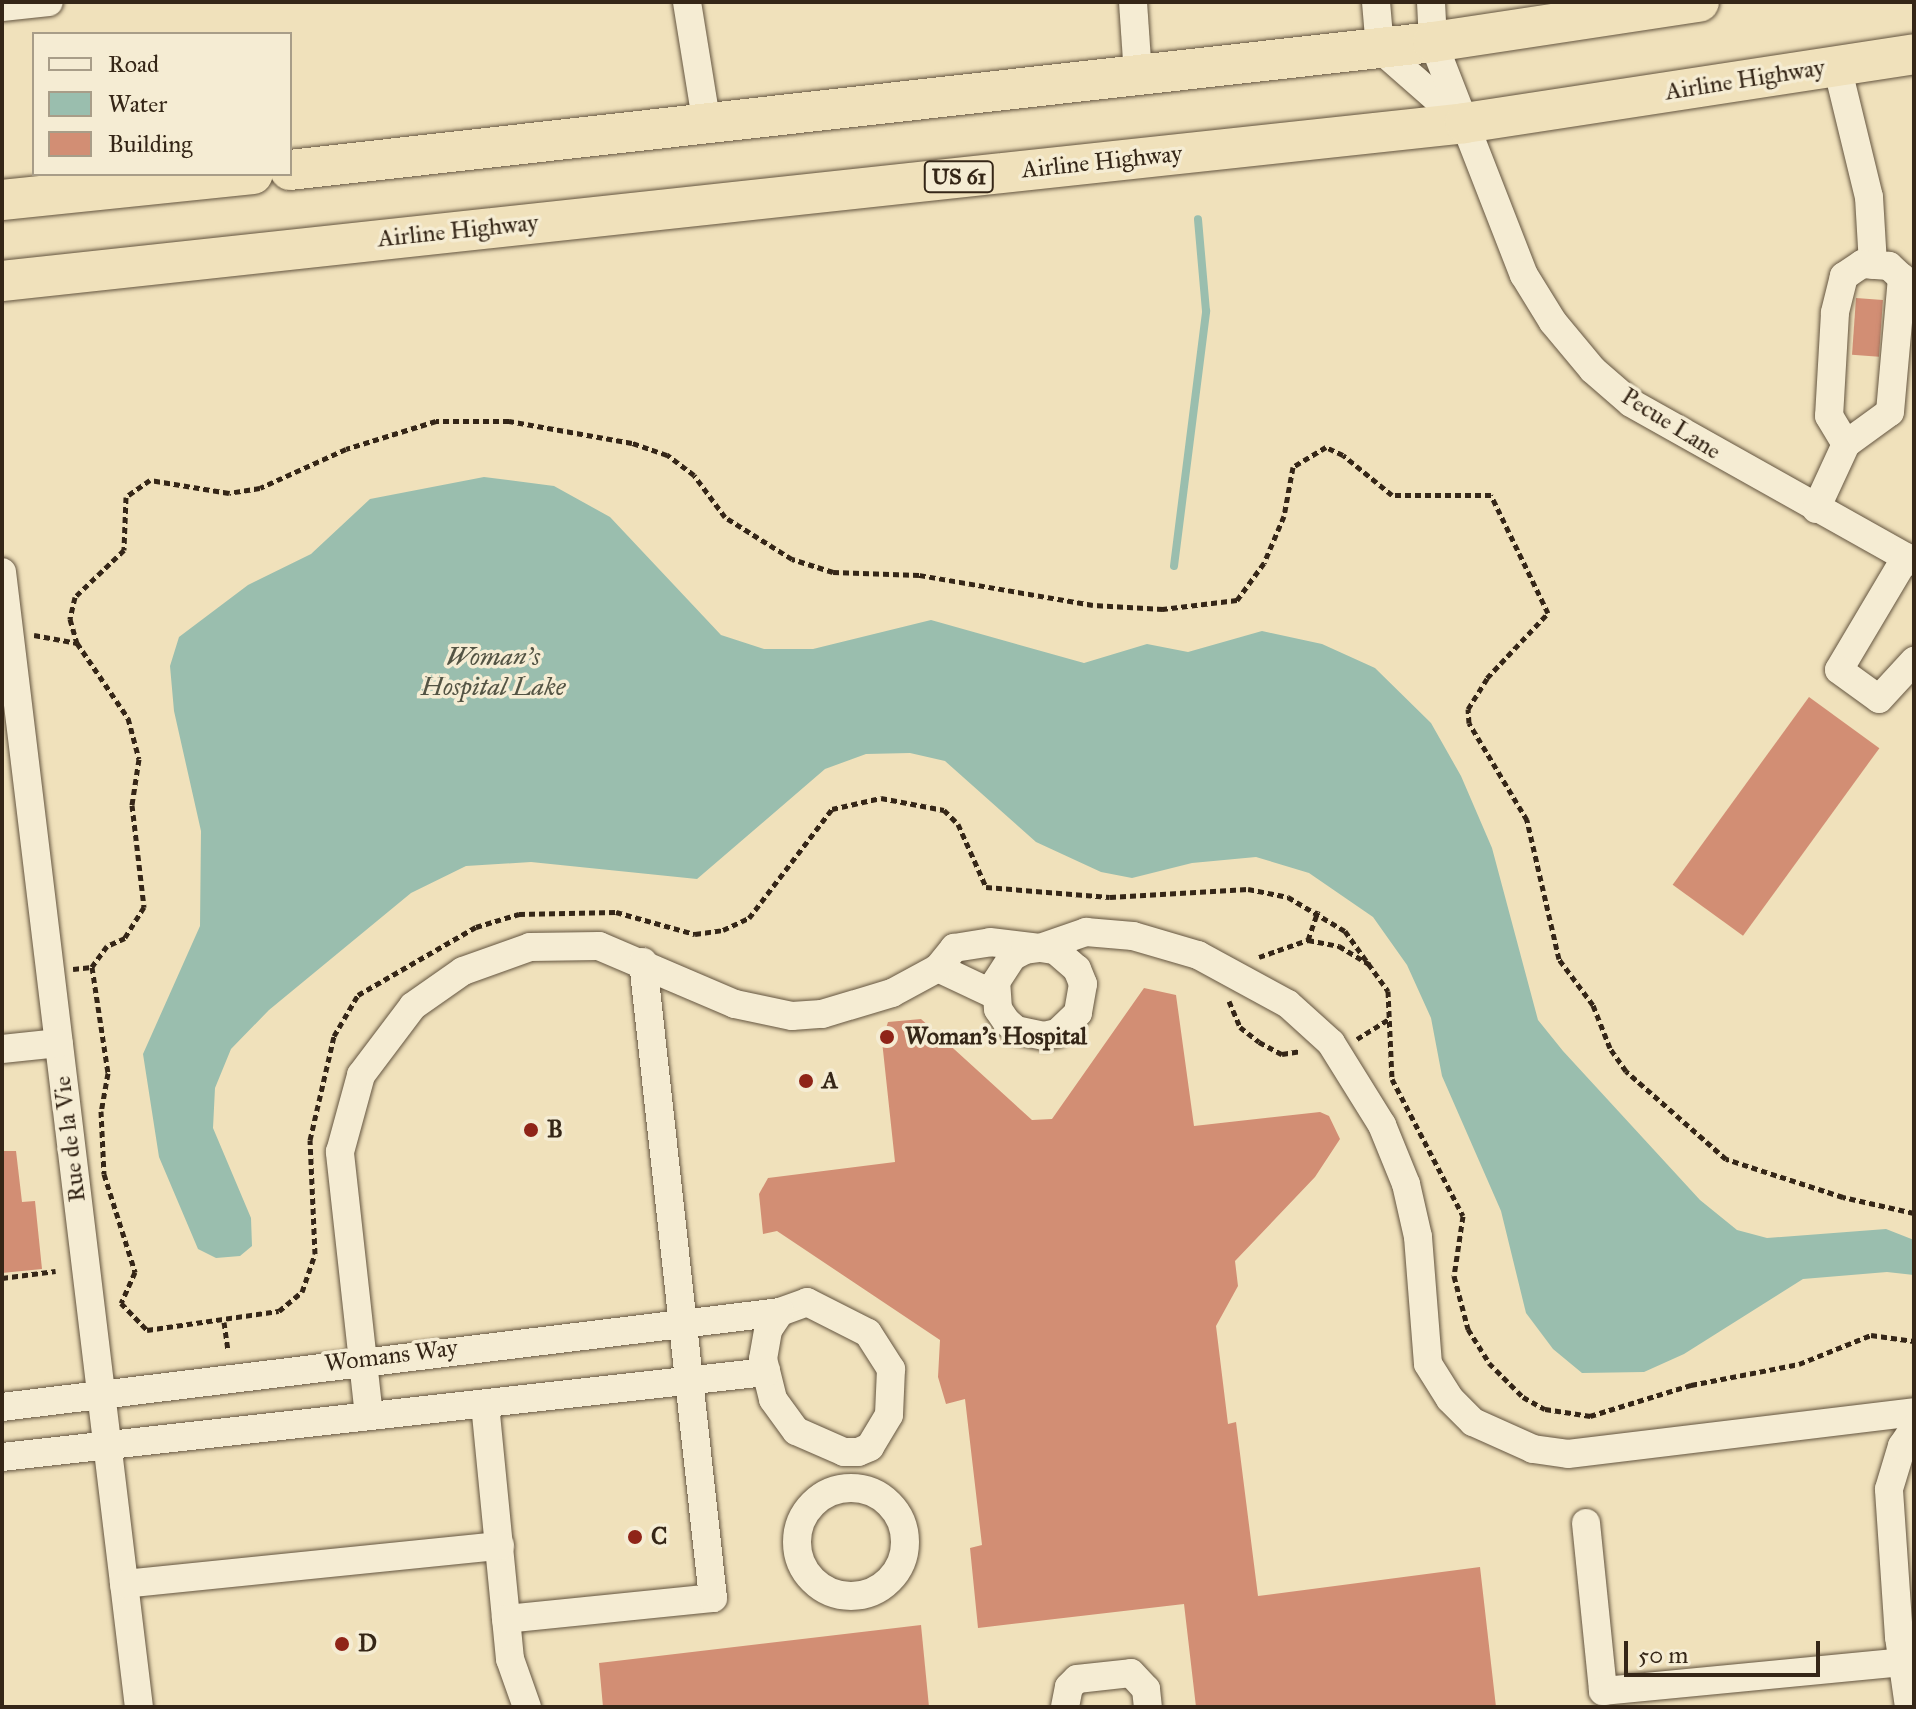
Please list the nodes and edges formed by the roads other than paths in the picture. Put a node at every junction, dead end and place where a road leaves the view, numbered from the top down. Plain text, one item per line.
1 (49, 2) edge
2 (687, 2) edge
3 (1133, 2) edge
4 (1376, 2) edge
5 (1431, 2) edge
6 (1699, 2) edge
7 (2, 7) edge
8 (1433, 42) junction
9 (1380, 49) junction
10 (1914, 54) edge
11 (1837, 66) junction
12 (1138, 76) junction
13 (1465, 123) junction
14 (707, 126) junction
15 (292, 170) edge
16 (234, 176) edge
17 (2, 200) edge
18 (1873, 265) junction
19 (2, 281) edge
20 (1846, 444) junction
21 (1816, 509) junction
22 (1910, 560) edge
23 (2, 572) edge
24 (1914, 661) edge
25 (1040, 948) junction
26 (643, 962) junction
27 (938, 968) junction
28 (995, 995) junction
29 (59, 1043) junction
30 (2, 1049) edge
31 (780, 1312) junction
32 (679, 1321) junction
33 (362, 1360) junction
34 (766, 1372) junction
35 (688, 1381) junction
36 (101, 1395) junction
37 (485, 1404) junction
38 (2, 1407) edge
39 (1914, 1412) edge
40 (369, 1416) junction
41 (1914, 1428) edge
42 (107, 1444) junction
43 (2, 1457) edge
44 (1586, 1523) dead end
45 (500, 1546) junction
46 (124, 1584) junction
47 (506, 1619) junction
48 (1902, 1662) junction
49 (139, 1707) edge
50 (527, 1707) edge
51 (1065, 1707) edge
52 (1148, 1707) edge
53 (1909, 1707) edge

1 - 7 street
2 - 14 street
3 - 12 street
4 - 9 street
5 - 8 street, Pecue Lane
6 - 8 highway
8 - 9 highway
8 - 13 street, Pecue Lane
9 - 12 highway
9 - 13 street
10 - 11 highway, Airline Highway / US 61
11 - 13 highway, Airline Highway / US 61
11 - 18 street
12 - 14 highway
13 - 19 highway, Airline Highway / US 61
13 - 21 street, Pecue Lane
14 - 15 highway
16 - 17 highway
18 - 20 street
18 - 20 street
20 - 21 street
21 - 22 street, Pecue Lane
22 - 24 street
23 - 29 street, Rue de la Vie
25 - 27 street
25 - 28 street
25 - 28 street
25 - 39 street
26 - 27 street
26 - 32 street
26 - 33 street
27 - 28 street
29 - 30 street
29 - 36 street, Rue de la Vie
31 - 32 street, Womans Way
31 - 34 street
31 - 34 street
32 - 33 street, Womans Way
32 - 35 street
33 - 36 street, Womans Way
33 - 40 street
34 - 35 street
35 - 37 street
35 - 47 street
36 - 38 street, Womans Way
36 - 42 street, Rue de la Vie
37 - 40 street
37 - 45 street
40 - 42 street
41 - 48 street
42 - 43 street
42 - 46 street, Rue de la Vie
44 - 48 street
45 - 46 street
45 - 47 street
46 - 49 street, Rue de la Vie
47 - 50 street
48 - 53 street
51 - 52 street

